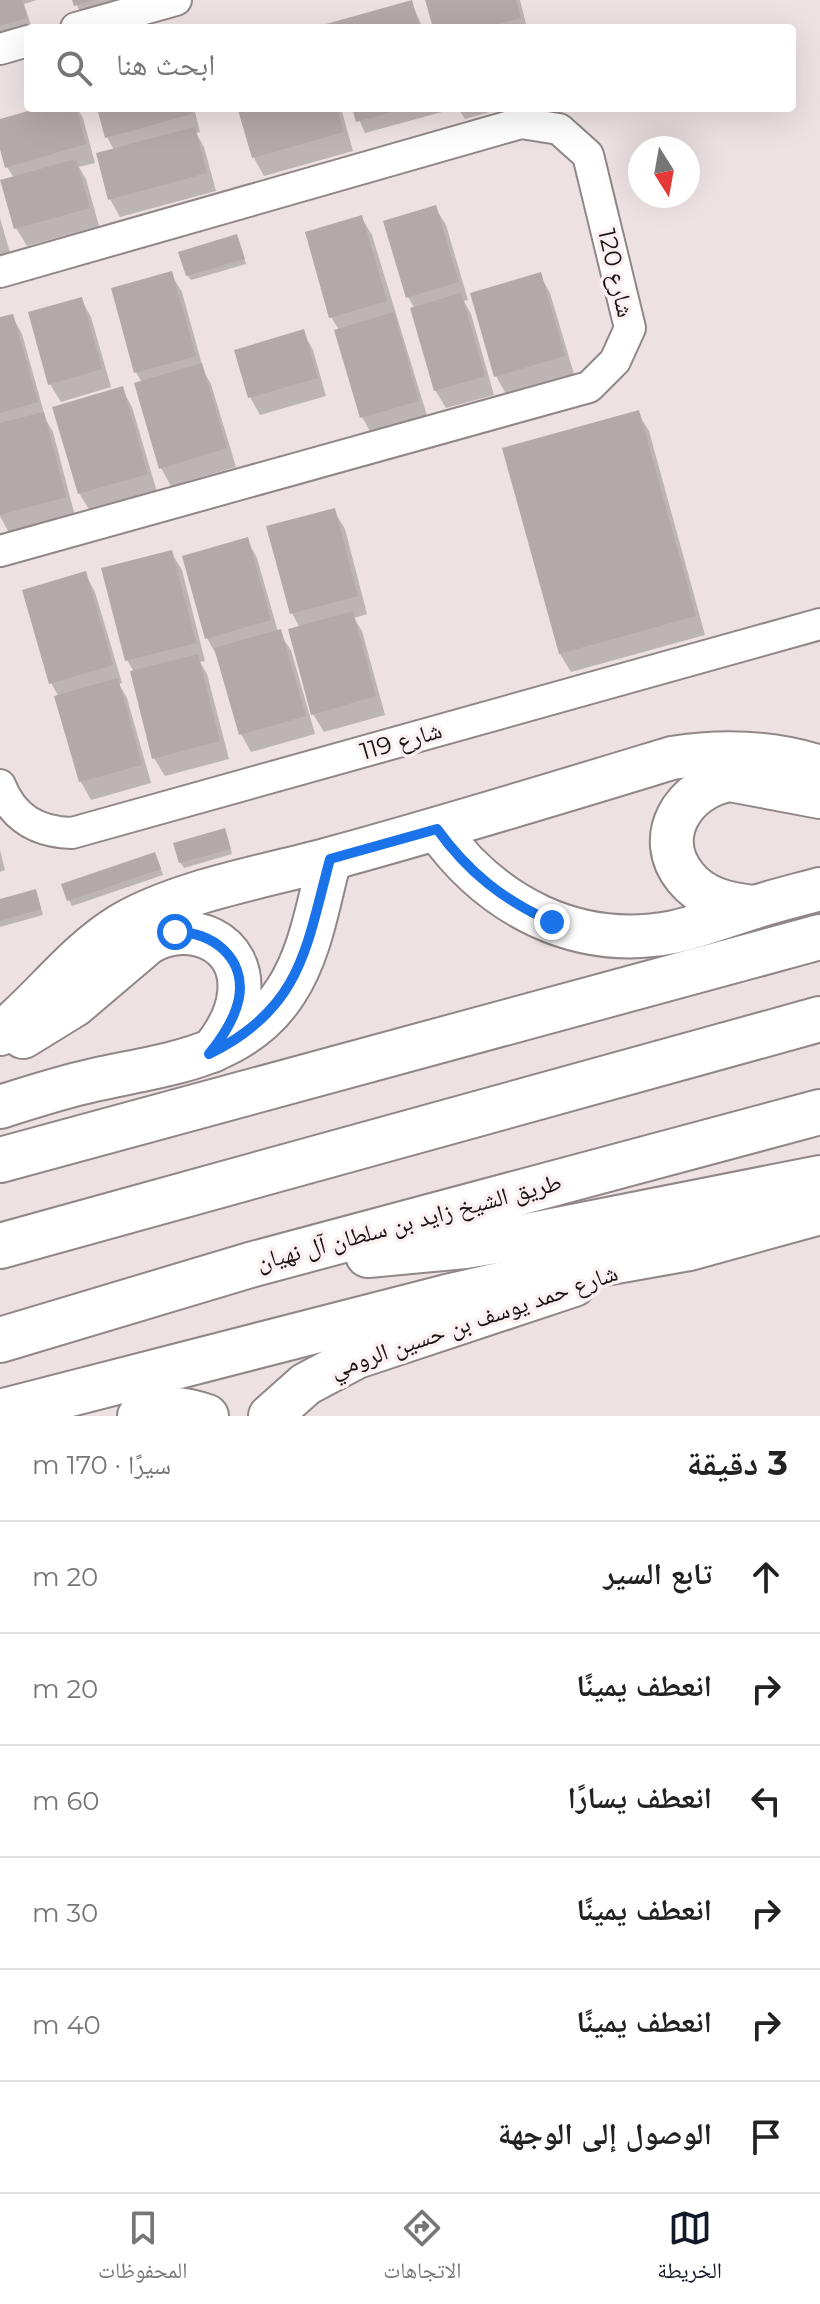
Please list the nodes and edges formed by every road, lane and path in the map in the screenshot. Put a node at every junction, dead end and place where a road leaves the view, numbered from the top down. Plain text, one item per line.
1 (176, 0) edge
2 (90, 24) edge
3 (24, 42) edge
4 (0, 49) edge
5 (0, 272) edge
6 (0, 551) edge
7 (820, 624) edge
8 (820, 767) edge
9 (0, 785) edge
10 (820, 797) edge
11 (437, 829) junction
12 (330, 859) junction
13 (820, 889) edge
14 (754, 907) junction
15 (820, 937) edge
16 (820, 1019) edge
17 (0, 1034) edge
18 (0, 1048) edge
19 (209, 1054) junction
20 (0, 1107) edge
21 (820, 1112) edge
22 (0, 1160) edge
23 (820, 1178) edge
24 (820, 1212) edge
25 (0, 1246) edge
26 (689, 1248) junction
27 (250, 1265) junction
28 (0, 1340) edge
29 (0, 1412) edge
30 (139, 1416) edge
31 (207, 1416) edge
32 (270, 1416) edge

1 - 2 street
3 - 4 street
5 - 6 street, شارع 120
7 - 9 street, شارع 119
8 - 11 street
10 - 14 street
11 - 12 street
11 - 14 street
12 - 17 street
12 - 19 street
13 - 14 street
15 - 22 main road
16 - 25 main road
18 - 19 street
19 - 20 street
21 - 27 main road, طريق الشيخ زايد بن سلطان آل نهيان
23 - 27 main road
24 - 26 main road
26 - 29 main road
26 - 32 street, شارع حمد يوسف بن حسين الرومي
27 - 28 main road, طريق الشيخ زايد بن سلطان آل نهيان
30 - 31 street

